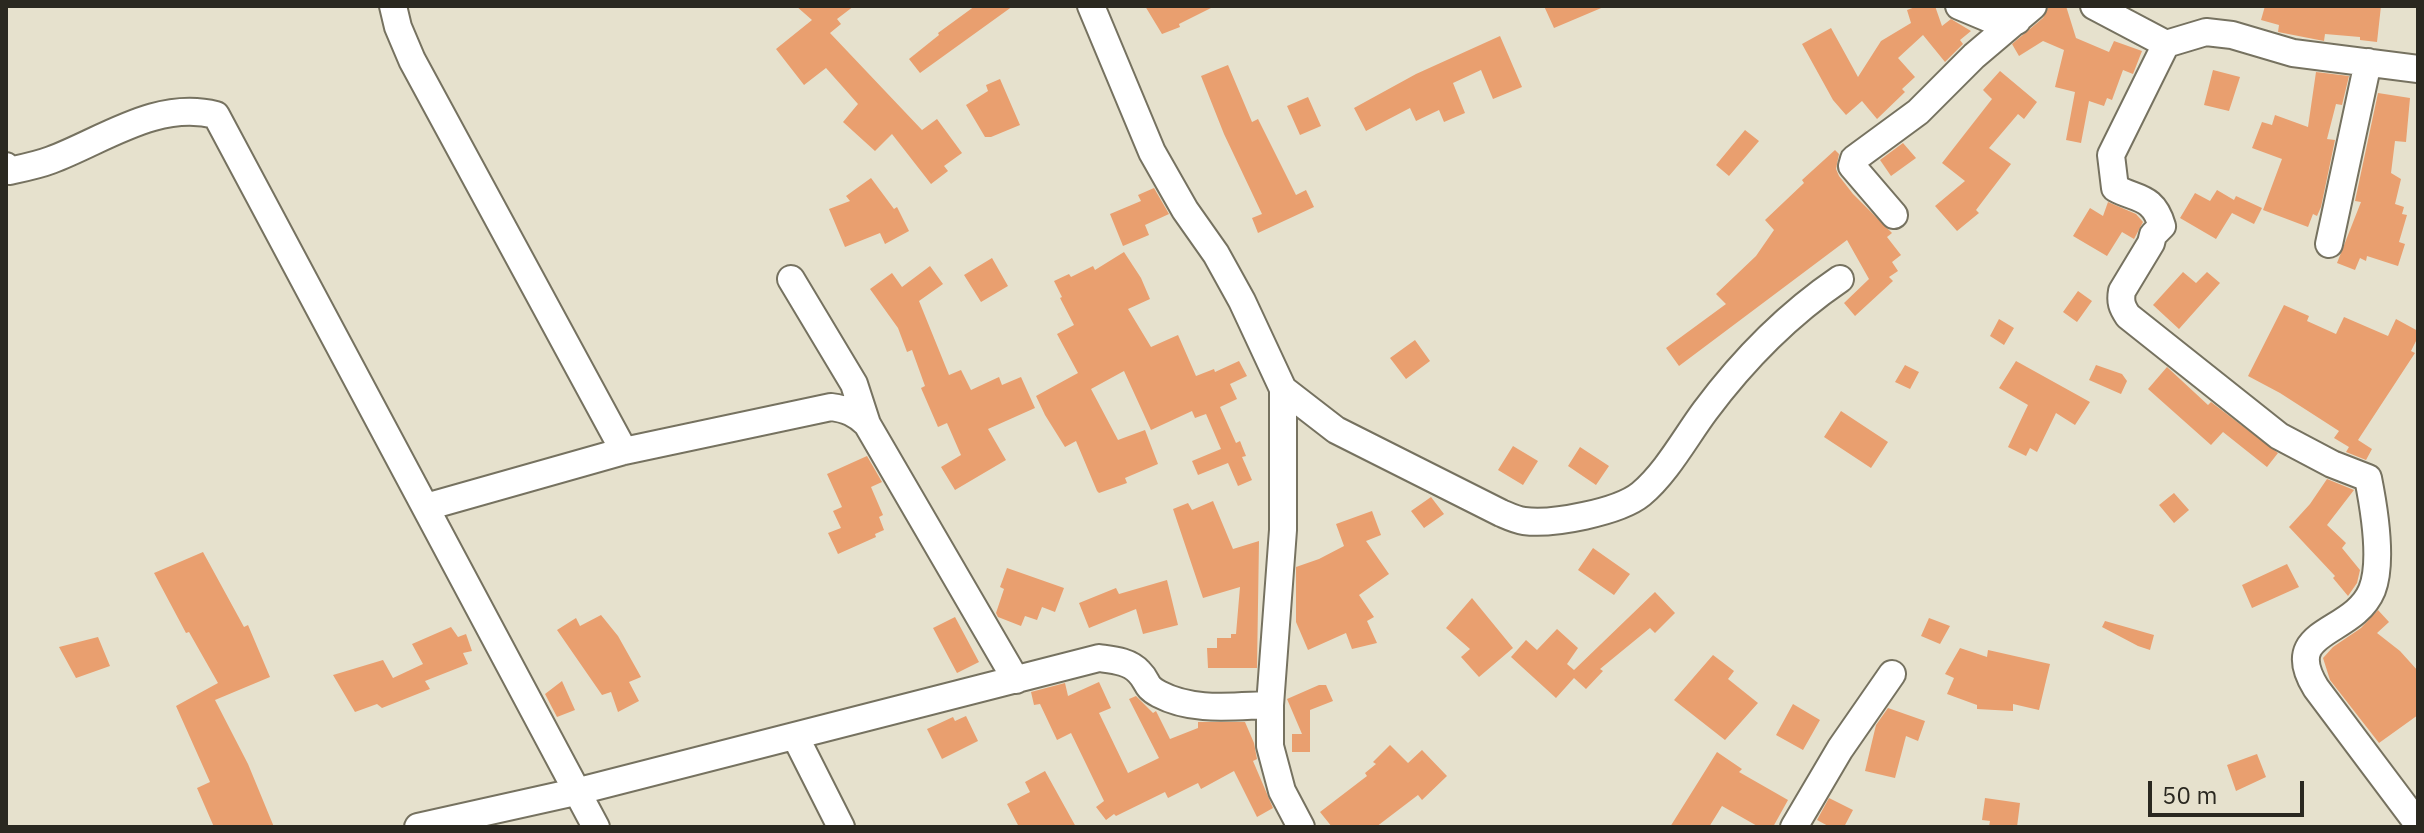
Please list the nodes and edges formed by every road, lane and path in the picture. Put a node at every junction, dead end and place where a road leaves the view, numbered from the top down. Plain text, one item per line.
1 (393, 6) edge
2 (1091, 6) edge
3 (1959, 6) edge
4 (2094, 6) edge
5 (2025, 14) edge
6 (2166, 44) junction
7 (2368, 62) junction
8 (2418, 69) edge
9 (6, 166) edge
10 (1894, 215) dead end
11 (2329, 244) dead end
12 (791, 279) dead end
13 (1840, 279) dead end
14 (1283, 389) junction
15 (867, 424) junction
16 (624, 451) junction
17 (426, 507) junction
18 (1892, 674) dead end
19 (1016, 680) junction
20 (1270, 705) junction
21 (795, 736) junction
22 (575, 792) junction
23 (2418, 824) edge
24 (418, 827) edge
25 (596, 827) edge
26 (841, 827) edge
27 (1301, 827) edge
28 (1794, 827) edge

1 - 16 street
2 - 14 street
3 - 5 street
4 - 6 street
5 - 10 street
6 - 7 street
6 - 23 street
7 - 8 street
7 - 11 street
9 - 17 street
12 - 15 street
13 - 14 street
14 - 20 street
15 - 16 street
15 - 19 street
16 - 17 street
17 - 22 street
18 - 28 street
19 - 20 street
19 - 21 street
20 - 27 street
21 - 22 street
21 - 26 street
22 - 24 street
22 - 25 street

